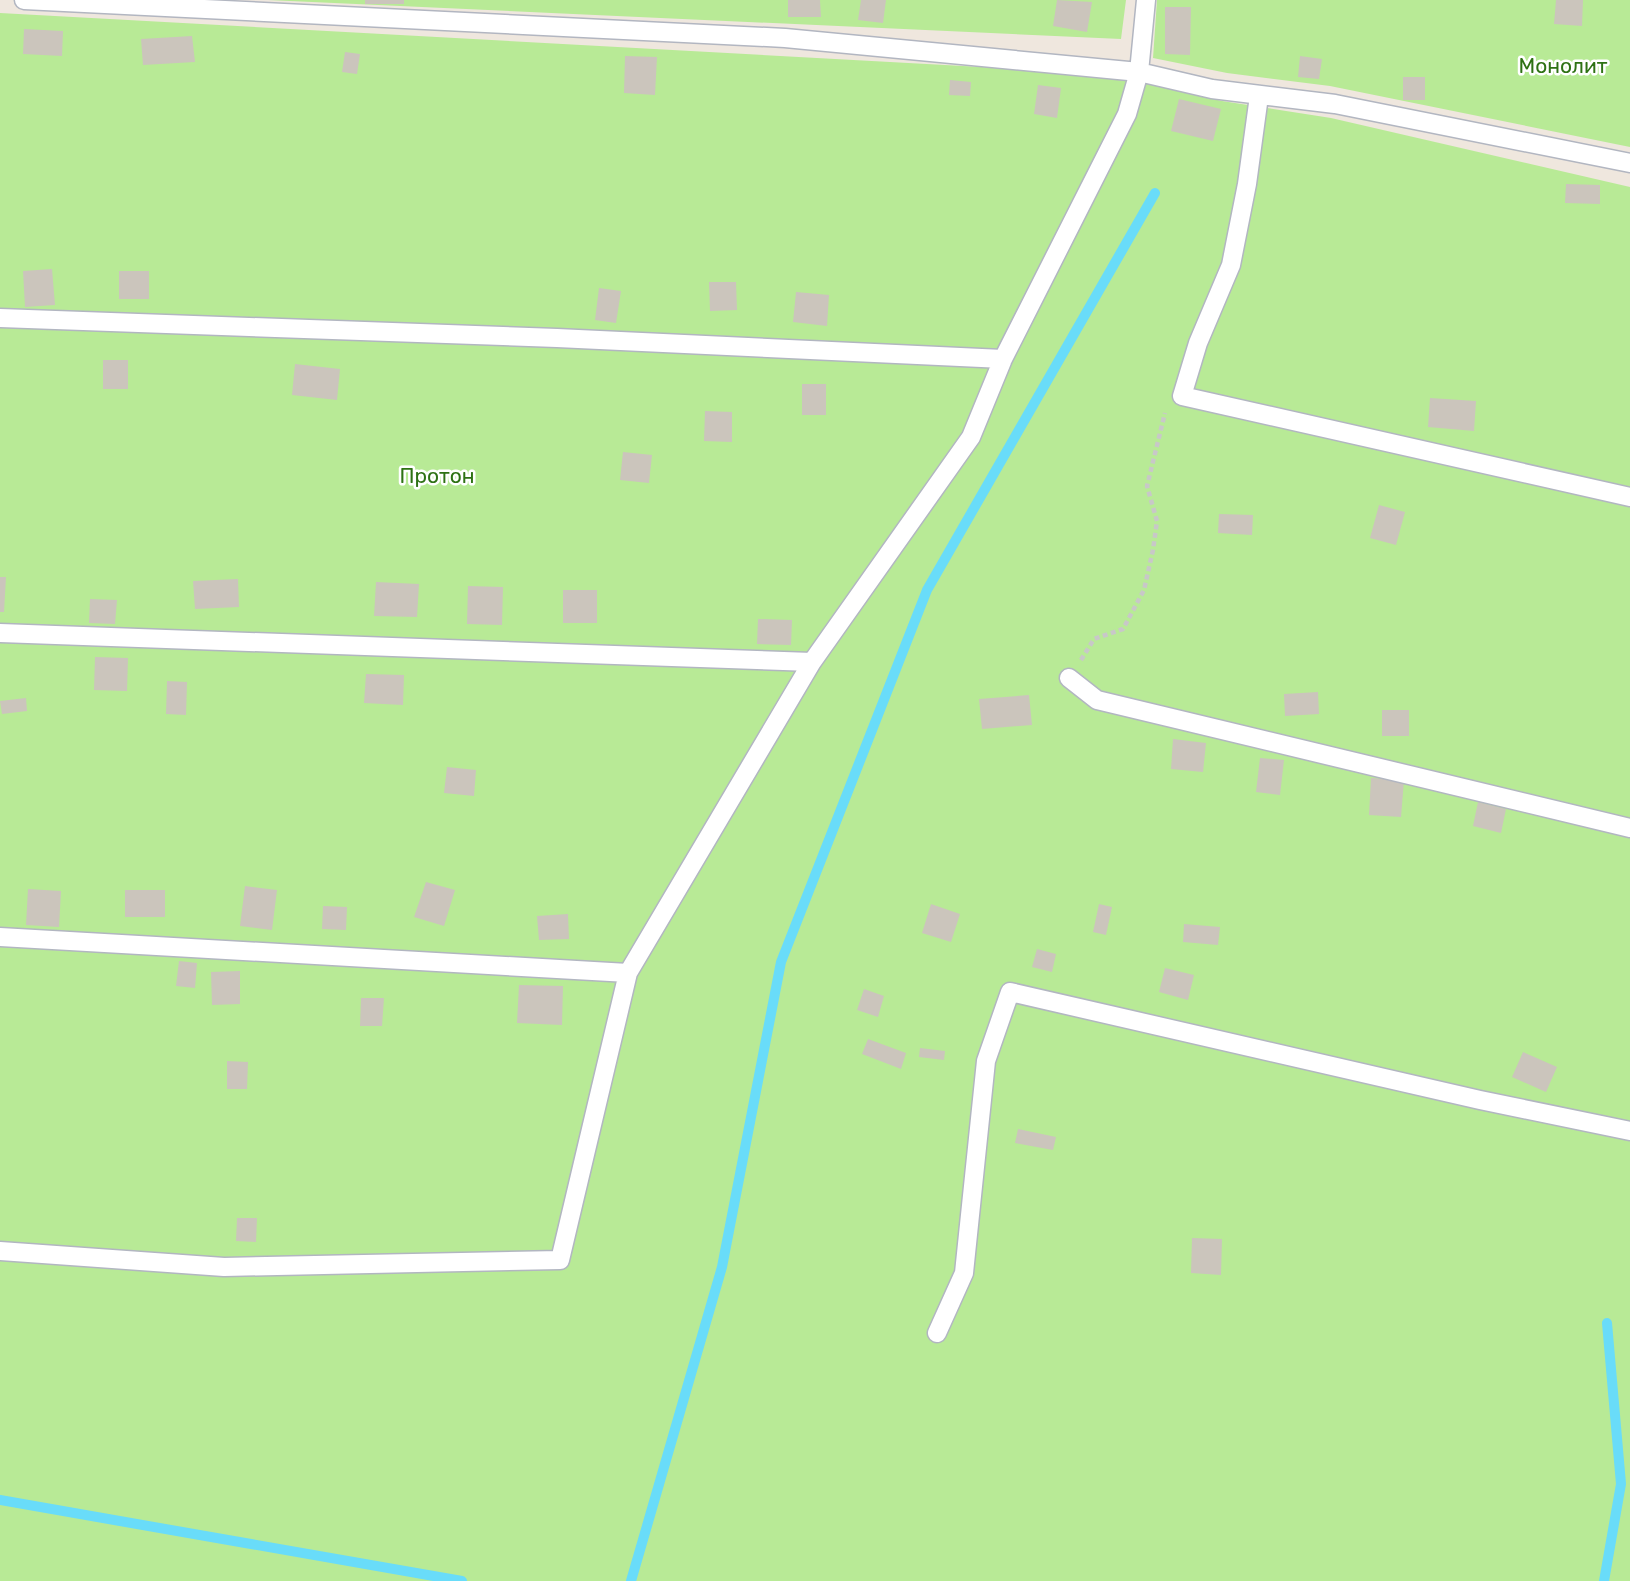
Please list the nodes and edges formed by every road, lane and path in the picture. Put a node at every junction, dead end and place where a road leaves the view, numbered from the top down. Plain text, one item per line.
1 (24, 0) edge
2 (1146, 0) edge
3 (1139, 72) junction
4 (1259, 96) junction
5 (1630, 163) edge
6 (0, 318) edge
7 (1003, 359) junction
8 (1182, 396) junction
9 (1630, 497) edge
10 (0, 633) edge
11 (812, 662) junction
12 (1069, 678) joint
13 (1630, 828) edge
14 (0, 937) edge
15 (628, 973) junction
16 (1630, 1131) edge
17 (0, 1251) edge
18 (937, 1333) dead end

1 - 3 lane
2 - 3 lane
3 - 4 lane
3 - 7 lane
4 - 5 lane
4 - 8 lane
6 - 7 lane
7 - 11 lane
8 - 9 lane
8 - 12 path
10 - 11 lane
11 - 15 lane
12 - 13 lane
14 - 15 lane
15 - 17 lane
16 - 18 lane

